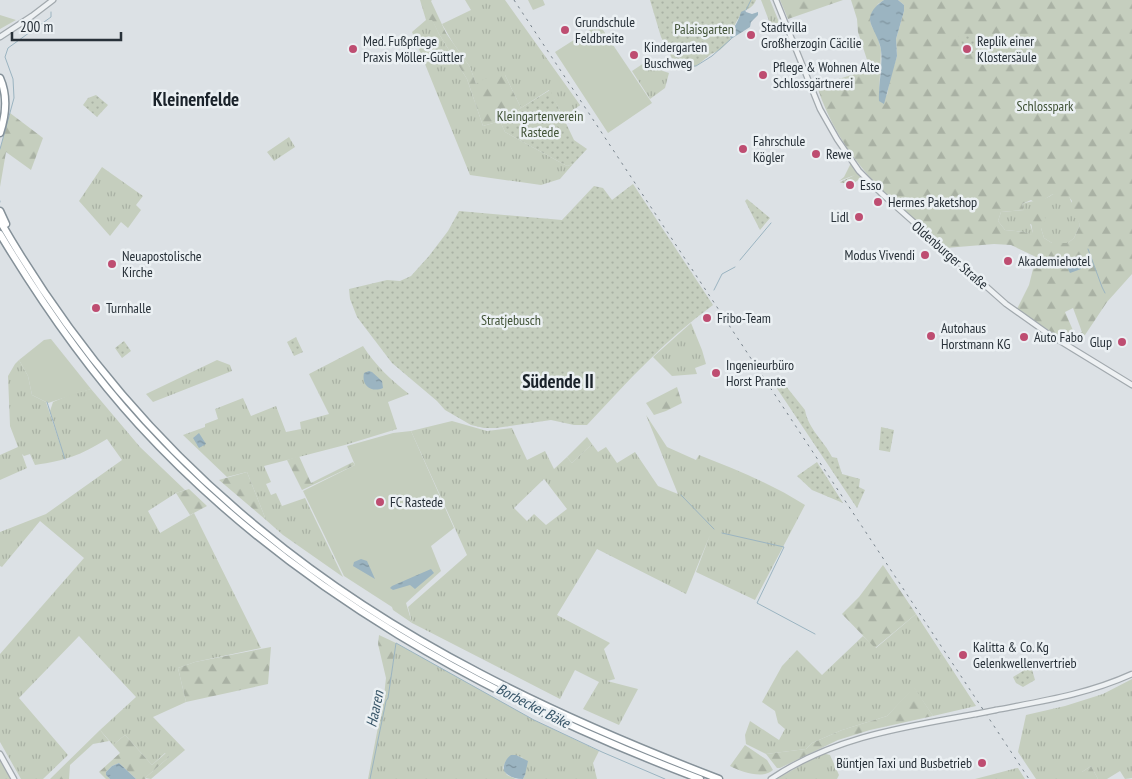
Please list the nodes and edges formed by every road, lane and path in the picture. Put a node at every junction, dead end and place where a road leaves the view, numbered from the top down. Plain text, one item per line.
1 (53, 0) edge
2 (776, 0) edge
3 (0, 37) edge
4 (0, 78) edge
5 (5, 115) junction
6 (0, 122) edge
7 (0, 134) edge
8 (0, 212) edge
9 (0, 221) edge
10 (0, 234) edge
11 (31, 272) junction
12 (1132, 386) edge
13 (1132, 674) edge
14 (0, 754) edge
15 (14, 779) edge
16 (700, 779) edge
17 (719, 779) edge
18 (771, 779) edge

1 - 3 street
2 - 12 street, Oldenburger Straße
4 - 5 highway
5 - 6 highway
5 - 7 highway
8 - 11 highway
9 - 11 highway
10 - 16 highway
11 - 17 highway
13 - 18 street, bridge
14 - 15 street

